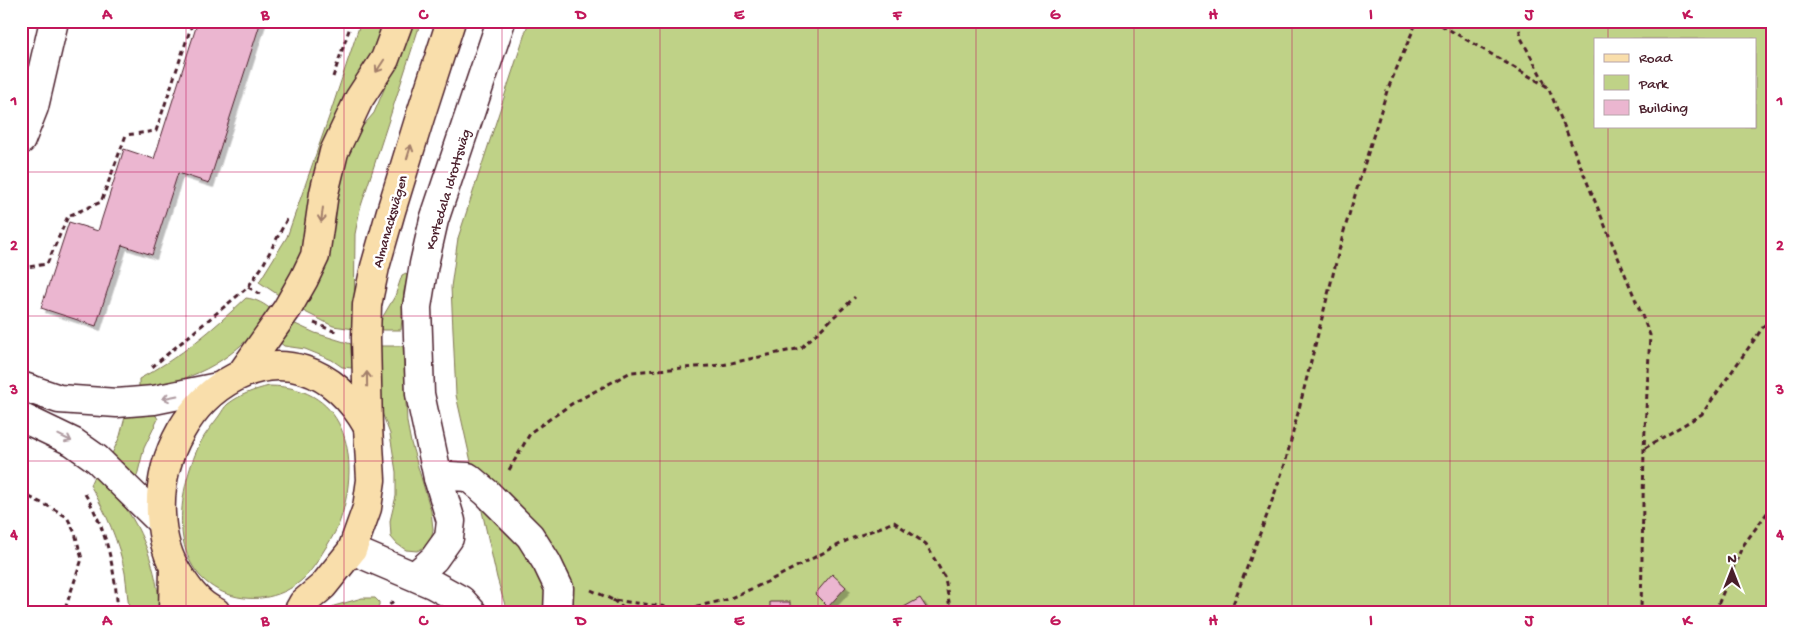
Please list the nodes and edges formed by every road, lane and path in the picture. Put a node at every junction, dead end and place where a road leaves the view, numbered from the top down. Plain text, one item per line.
1 (54, 21) edge
2 (193, 21) edge
3 (352, 21) edge
4 (399, 21) edge
5 (451, 21) edge
6 (501, 21) edge
7 (1417, 21) edge
8 (1434, 21) edge
9 (1518, 21) edge
10 (331, 84) dead end
11 (1548, 87) junction
12 (21, 140) edge
13 (287, 218) dead end
14 (21, 268) edge
15 (248, 287) junction
16 (854, 297) dead end
17 (287, 309) junction
18 (1773, 312) edge
19 (366, 338) junction
20 (147, 369) dead end
21 (230, 381) junction
22 (21, 386) edge
23 (21, 417) edge
24 (368, 428) junction
25 (1644, 448) junction
26 (97, 459) junction
27 (438, 478) junction
28 (21, 493) edge
29 (493, 499) junction
30 (1773, 505) edge
31 (161, 522) junction
32 (352, 550) junction
33 (174, 568) junction
34 (552, 573) junction
35 (415, 576) junction
36 (613, 600) junction
37 (295, 609) edge
38 (64, 612) edge
39 (118, 612) edge
40 (174, 612) edge
41 (216, 612) edge
42 (472, 612) edge
43 (558, 612) edge
44 (628, 612) edge
45 (952, 612) edge
46 (1230, 612) edge
47 (1642, 612) edge
48 (1715, 612) edge

1 - 12 street
2 - 14 path
3 - 10 path
4 -> 17 main road, Almanacksvägen
19 -> 5 main road, Almanacksvägen
6 - 27 street, Kortedala Idrottsväg
7 - 46 path
8 - 11 path
9 - 11 path
11 - 25 path
13 - 15 path
15 - 17 path
15 - 20 path
16 - 29 path
17 - 19 path
17 - 21 main road, Almanacksvägen
18 - 25 path
24 -> 19 main road, Almanacksvägen
21 -> 22 street
21 - 24 main road, Almanacksvägen
21 - 31 main road, Almanacksvägen
23 -> 26 street
24 - 32 main road, Almanacksvägen
25 - 47 path
26 - 31 street
26 - 39 path
27 - 29 street
27 - 35 street, Kortedala Idrottsväg
28 - 38 path
29 - 34 street
30 - 48 path
31 - 33 main road, Almanacksvägen
32 - 35 street
32 - 37 main road, Almanacksvägen
33 - 40 main road, Almanacksvägen
33 - 41 main road, Almanacksvägen
34 - 36 path
34 - 43 street
35 - 42 street
36 - 44 path
36 - 45 path

